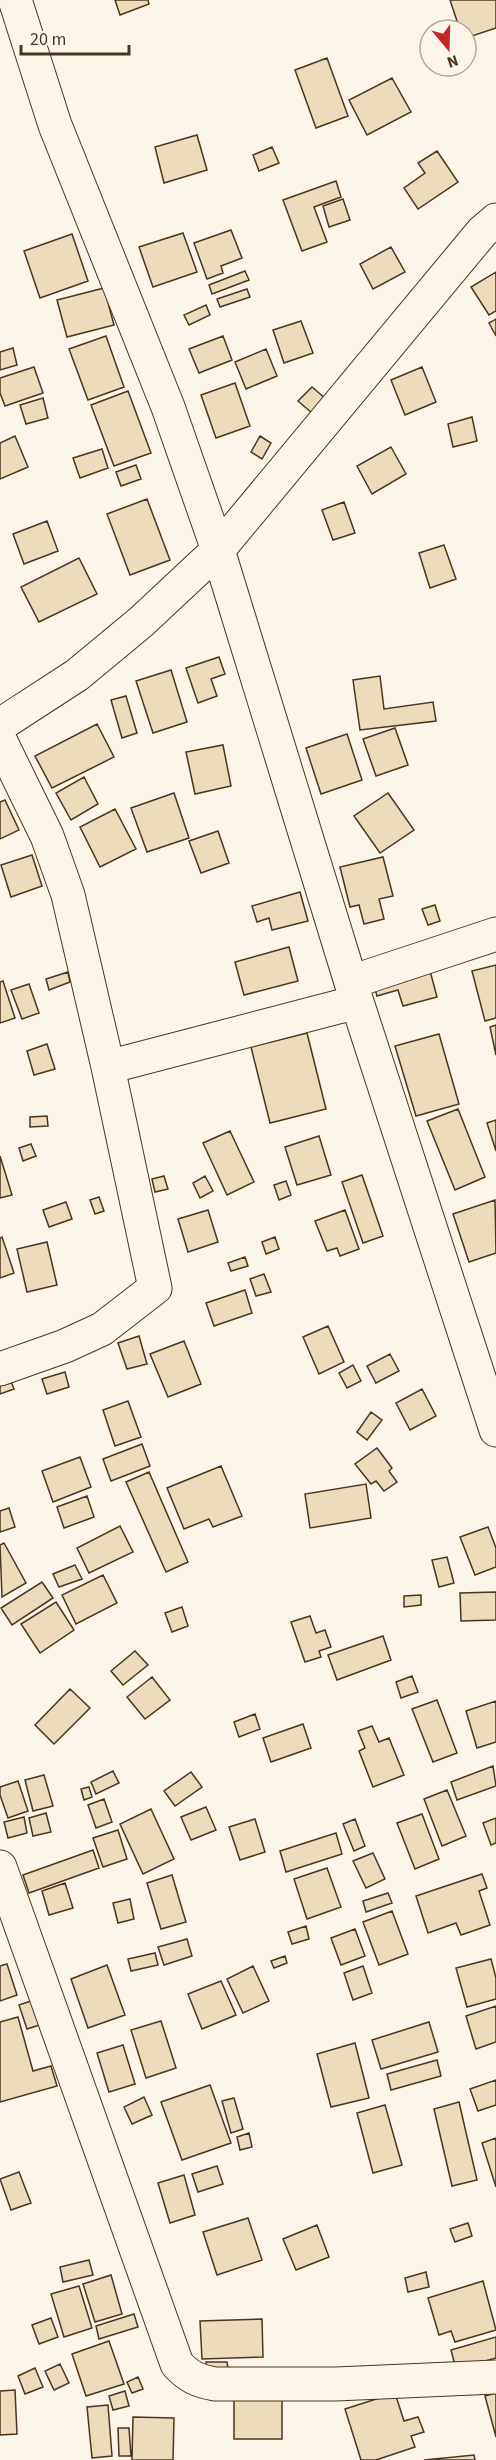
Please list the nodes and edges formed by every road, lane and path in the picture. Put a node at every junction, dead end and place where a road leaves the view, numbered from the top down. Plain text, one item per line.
1 (15, 0) edge
2 (496, 220) edge
3 (218, 550) junction
4 (0, 725) edge
5 (0, 740) edge
6 (496, 934) edge
7 (354, 992) junction
8 (108, 1067) junction
9 (0, 1369) edge
10 (496, 1430) edge
11 (0, 1867) edge
12 (496, 2377) edge

1 - 3 street
2 - 3 street
3 - 4 street
3 - 7 street
5 - 8 street
6 - 7 street
7 - 8 street
7 - 10 street
8 - 9 street
11 - 12 street

